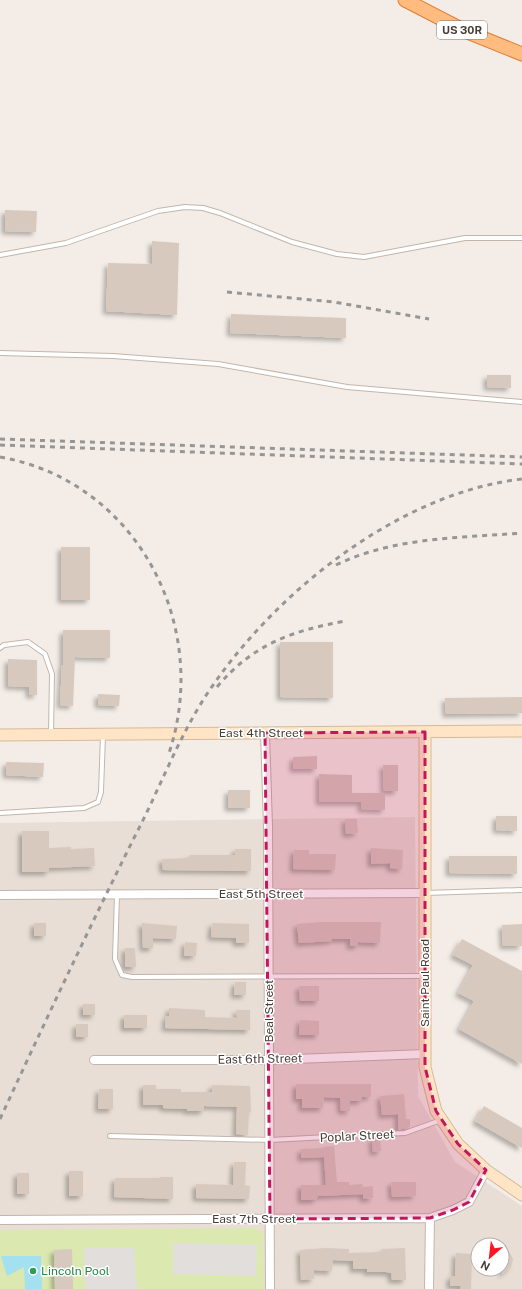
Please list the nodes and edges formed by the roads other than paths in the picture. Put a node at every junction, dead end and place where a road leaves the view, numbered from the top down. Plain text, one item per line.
1 (405, 0) edge
2 (522, 54) edge
3 (522, 238) edge
4 (0, 255) edge
5 (0, 353) edge
6 (522, 402) edge
7 (0, 648) edge
8 (522, 731) edge
9 (425, 732) junction
10 (265, 733) junction
11 (103, 734) junction
12 (0, 735) edge
13 (51, 735) junction
14 (0, 813) edge
15 (522, 890) edge
16 (425, 893) junction
17 (269, 894) junction
18 (0, 895) edge
19 (117, 895) junction
20 (269, 976) junction
21 (425, 976) junction
22 (425, 1054) junction
23 (94, 1060) dead end
24 (269, 1060) junction
25 (442, 1120) junction
26 (110, 1136) dead end
27 (270, 1140) junction
28 (486, 1170) junction
29 (522, 1195) edge
30 (430, 1218) junction
31 (270, 1219) junction
32 (0, 1220) edge
33 (270, 1289) edge
34 (429, 1289) edge

1 - 2 highway, US 30R
3 - 4 lane
5 - 6 lane
7 - 13 lane
8 - 9 main road, East 4th Street
9 - 10 main road, East 4th Street
9 - 16 main road, Saint Paul Road
10 - 11 main road, East 4th Street
10 - 17 street, Beal Street
11 - 13 main road, East 4th Street
11 - 14 lane
12 - 13 main road, East 4th Street
15 - 16 lane, East 5th Street
16 - 17 street, East 5th Street
16 - 21 main road, Saint Paul Road
17 - 19 street, East 5th Street
17 - 20 street, Beal Street
18 - 19 street, East 5th Street
19 - 20 lane
20 - 21 lane
20 - 24 street, Beal Street
21 - 22 main road, Saint Paul Road
22 - 24 street, East 6th Street
22 - 25 main road, Saint Paul Road
23 - 24 street, East 6th Street
24 - 27 street, Beal Street
25 - 27 lane, Poplar Street
25 - 28 main road, Saint Paul Road
26 - 27 lane, Poplar Street
27 - 31 street, Beal Street
28 - 29 main road, Saint Paul Road
28 - 30 street, East 7th Street
30 - 31 street, East 7th Street
30 - 34 street
31 - 32 street, East 7th Street
31 - 33 street, Beal Street

